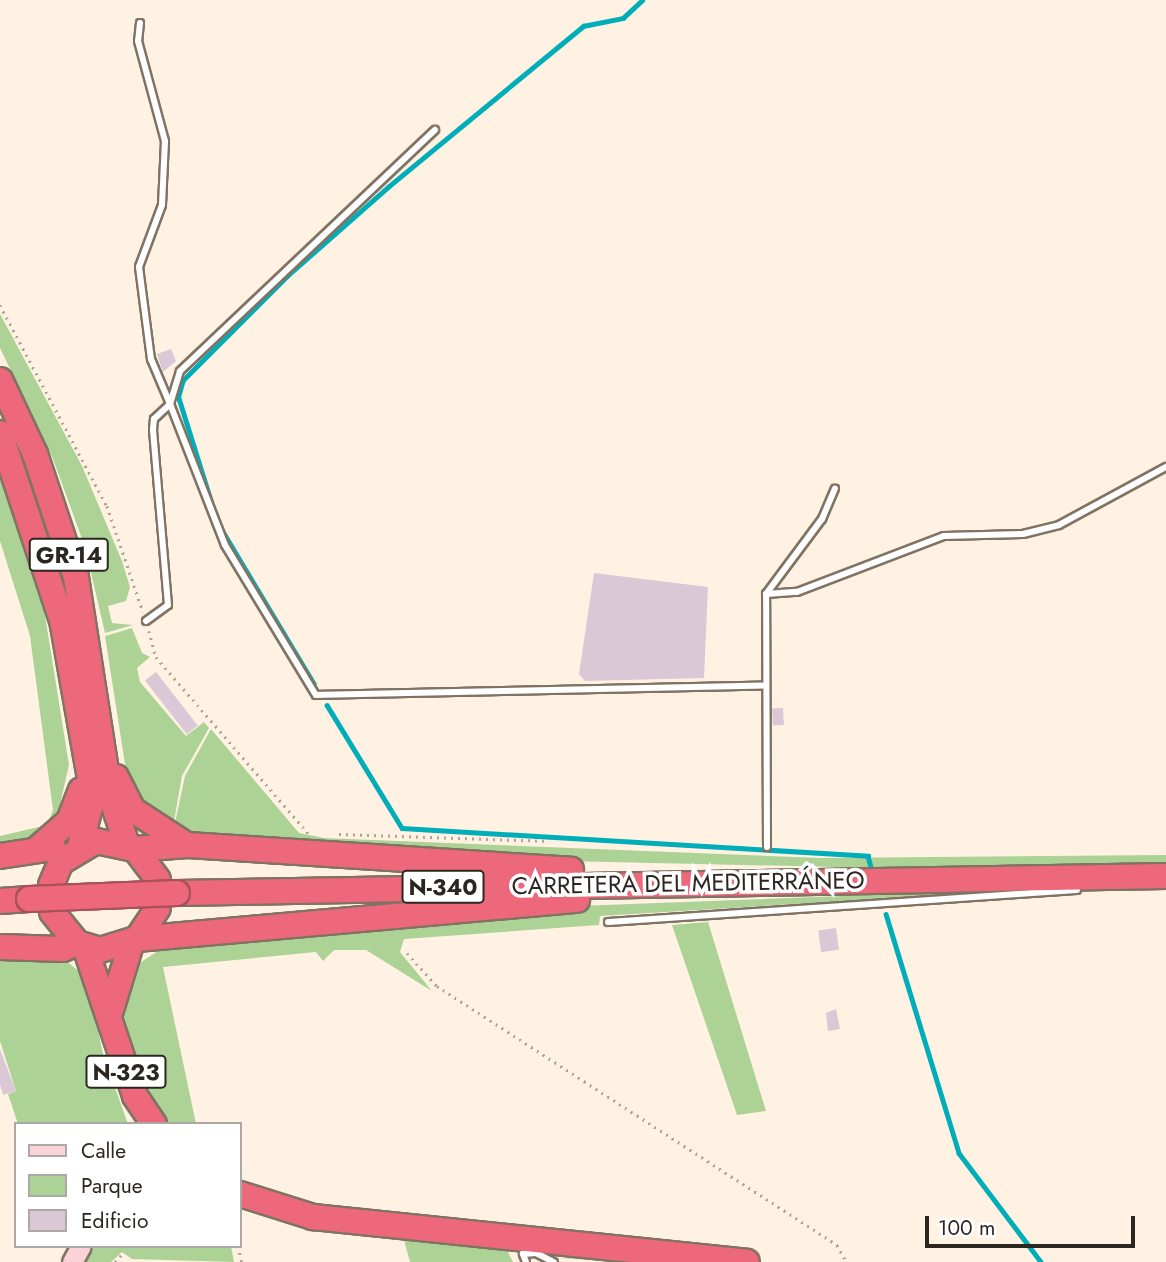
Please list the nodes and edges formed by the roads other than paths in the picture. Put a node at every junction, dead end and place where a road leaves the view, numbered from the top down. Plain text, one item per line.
1 (141, 23) dead end
2 (435, 130) dead end
3 (0, 380) edge
4 (170, 404) junction
5 (0, 433) edge
6 (1166, 467) edge
7 (835, 489) dead end
8 (766, 594) junction
9 (146, 621) road end
10 (762, 687) junction
11 (95, 745) junction
12 (188, 845) junction
13 (131, 847) junction
14 (767, 847) dead end
15 (77, 848) junction
16 (37, 849) junction
17 (0, 856) edge
18 (1166, 876) edge
19 (791, 881) junction
20 (709, 882) junction
21 (51, 885) dead end
22 (1090, 889) dead end
23 (165, 893) junction
24 (0, 901) edge
25 (52, 912) dead end
26 (608, 922) dead end
27 (134, 941) junction
28 (81, 945) junction
29 (0, 947) edge
30 (110, 1014) junction
31 (135, 1096) junction
32 (136, 1122) edge
33 (153, 1122) edge
34 (242, 1195) edge
35 (532, 1252) edge
36 (553, 1261) edge
37 (747, 1262) edge

1 - 4 lane
2 - 4 lane
3 - 11 highway, GR-14
4 - 9 lane
4 - 10 lane
5 - 11 highway, GR-14
6 - 8 lane
7 - 8 lane
8 - 10 lane
10 - 14 lane
11 - 12 highway
11 - 13 highway
11 - 15 highway
11 - 16 highway
12 - 13 highway
12 - 19 highway
13 - 15 highway
13 - 23 highway
15 - 16 highway
15 - 21 highway
16 - 17 highway
18 - 19 highway, CARRETERA DEL MEDITERRÁNEO / N-340
19 - 20 highway, CARRETERA DEL MEDITERRÁNEO / N-340
20 - 23 highway, CARRETERA DEL MEDITERRÁNEO / N-340
20 - 27 highway
22 - 26 lane
23 - 24 highway, CARRETERA DEL MEDITERRÁNEO / N-340, bridge
23 - 27 highway
25 - 28 highway
27 - 28 highway
27 - 30 highway
28 - 29 highway
28 - 30 highway, N-323
30 - 31 highway, N-323
31 - 32 highway
31 - 33 highway, N-323
34 - 35 highway
35 - 36 lane
35 - 37 highway

